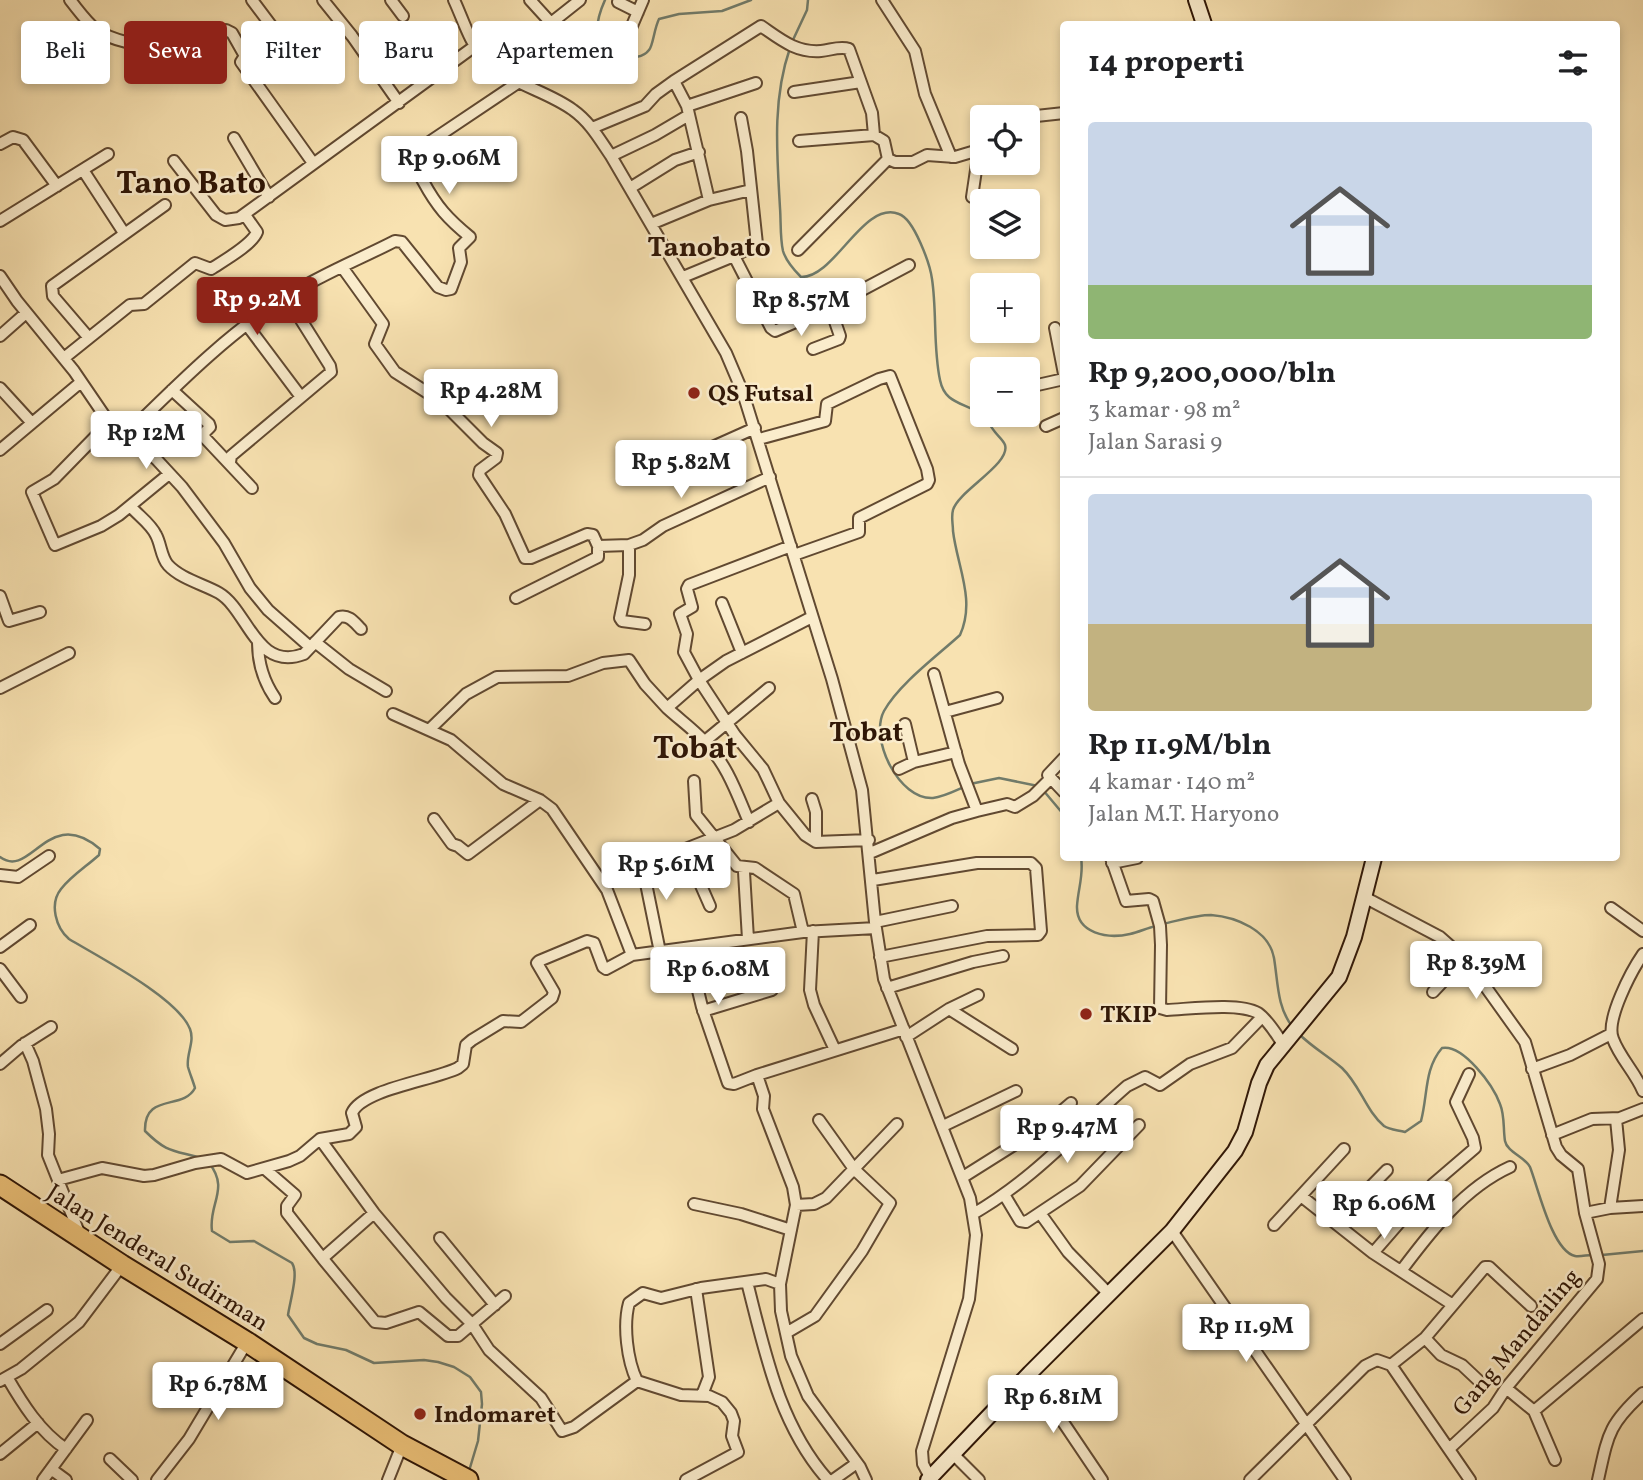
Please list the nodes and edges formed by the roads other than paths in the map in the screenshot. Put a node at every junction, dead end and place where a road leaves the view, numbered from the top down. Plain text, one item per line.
1 (70, 0) edge
2 (252, 0) edge
3 (323, 0) edge
4 (391, 0) edge
5 (454, 0) edge
6 (530, 0) edge
7 (580, 0) edge
8 (643, 0) edge
9 (881, 0) edge
10 (1196, 0) edge
11 (618, 2) dead end
12 (638, 12) junction
13 (403, 16) dead end
14 (268, 21) edge
15 (634, 21) edge
16 (1204, 21) edge
17 (227, 30) edge
18 (472, 39) edge
19 (124, 41) edge
20 (472, 48) edge
21 (241, 49) edge
22 (674, 81) junction
23 (861, 82) junction
24 (756, 83) dead end
25 (255, 84) edge
26 (516, 84) edge
27 (523, 84) edge
28 (794, 92) dead end
29 (399, 103) junction
30 (688, 110) junction
31 (1060, 114) edge
32 (1040, 116) edge
33 (741, 118) dead end
34 (592, 128) junction
35 (874, 135) junction
36 (233, 138) dead end
37 (799, 141) dead end
38 (0, 144) edge
39 (698, 152) junction
40 (970, 152) edge
41 (108, 154) dead end
42 (611, 156) junction
43 (951, 157) junction
44 (888, 159) junction
45 (174, 161) dead end
46 (313, 163) junction
47 (83, 170) junction
48 (57, 186) junction
49 (630, 188) junction
50 (751, 190) junction
51 (269, 197) junction
52 (709, 200) junction
53 (164, 205) dead end
54 (245, 215) junction
55 (0, 221) edge
56 (651, 224) junction
57 (124, 233) junction
58 (798, 250) dead end
59 (734, 256) junction
60 (909, 265) dead end
61 (342, 267) junction
62 (0, 276) edge
63 (683, 277) junction
64 (286, 296) junction
65 (830, 307) junction
66 (26, 313) junction
67 (247, 325) junction
68 (1055, 328) dead end
69 (0, 335) edge
70 (89, 338) junction
71 (813, 349) dead end
72 (1060, 355) edge
73 (64, 358) junction
74 (1060, 377) edge
75 (81, 382) junction
76 (1040, 384) edge
77 (0, 388) edge
78 (172, 390) junction
79 (301, 397) junction
80 (1060, 420) edge
81 (32, 423) junction
82 (113, 424) junction
83 (1046, 426) dead end
84 (757, 434) junction
85 (126, 435) junction
86 (0, 450) edge
87 (688, 457) dead end
88 (230, 462) junction
89 (169, 474) junction
90 (770, 477) junction
91 (251, 488) dead end
92 (131, 507) junction
93 (629, 545) junction
94 (598, 546) junction
95 (792, 551) junction
96 (0, 596) edge
97 (516, 597) dead end
98 (722, 603) dead end
99 (40, 612) dead end
100 (812, 617) junction
101 (5, 623) edge
102 (645, 624) dead end
103 (361, 629) dead end
104 (258, 643) junction
105 (313, 645) junction
106 (69, 653) dead end
107 (742, 653) junction
108 (934, 674) dead end
109 (699, 680) junction
110 (0, 688) edge
111 (769, 688) dead end
112 (386, 691) dead end
113 (275, 698) dead end
114 (997, 698) dead end
115 (667, 708) junction
116 (945, 712) junction
117 (394, 714) dead end
118 (728, 724) junction
119 (905, 724) dead end
120 (430, 729) junction
121 (705, 741) junction
122 (956, 752) junction
123 (914, 762) junction
124 (1060, 762) edge
125 (899, 769) dead end
126 (694, 781) dead end
127 (1044, 785) junction
128 (1060, 791) edge
129 (812, 799) dead end
130 (540, 800) junction
131 (779, 803) junction
132 (977, 811) junction
133 (434, 819) dead end
134 (749, 822) junction
135 (715, 838) junction
136 (869, 840) junction
137 (816, 842) junction
138 (685, 849) junction
139 (870, 853) junction
140 (49, 856) dead end
141 (640, 859) dead end
142 (660, 859) dead end
143 (1111, 861) edge
144 (1373, 861) edge
145 (744, 873) dead end
146 (0, 875) edge
147 (873, 880) junction
148 (1364, 897) junction
149 (710, 906) dead end
150 (952, 906) dead end
151 (1611, 908) dead end
152 (30, 925) dead end
153 (876, 925) junction
154 (808, 931) junction
155 (1643, 931) edge
156 (748, 939) junction
157 (0, 947) edge
158 (688, 948) junction
159 (660, 952) junction
160 (1643, 954) edge
161 (632, 955) junction
162 (1003, 956) dead end
163 (880, 957) junction
164 (1464, 959) junction
165 (0, 969) edge
166 (887, 988) junction
167 (772, 990) dead end
168 (1433, 992) dead end
169 (978, 995) dead end
170 (21, 997) dead end
171 (949, 1009) junction
172 (703, 1012) junction
173 (1262, 1017) junction
174 (51, 1027) dead end
175 (905, 1033) junction
176 (1611, 1034) junction
177 (1286, 1041) junction
178 (25, 1043) junction
179 (1012, 1049) dead end
180 (835, 1050) junction
181 (0, 1064) edge
182 (1532, 1069) junction
183 (1469, 1074) dead end
184 (757, 1075) junction
185 (1642, 1082) edge
186 (1016, 1091) dead end
187 (1071, 1102) dead end
188 (1643, 1109) edge
189 (1616, 1119) junction
190 (819, 1120) dead end
191 (897, 1124) dead end
192 (1139, 1125) dead end
193 (943, 1126) junction
194 (1552, 1135) junction
195 (320, 1139) junction
196 (1344, 1149) dead end
197 (1510, 1167) dead end
198 (265, 1169) junction
199 (854, 1169) junction
200 (1387, 1170) dead end
201 (963, 1177) junction
202 (58, 1180) junction
203 (0, 1185) edge
204 (1005, 1196) junction
205 (1301, 1196) junction
206 (694, 1204) dead end
207 (796, 1205) junction
208 (1643, 1206) edge
209 (1610, 1208) junction
210 (374, 1213) junction
211 (1040, 1213) junction
212 (1585, 1213) junction
213 (974, 1214) junction
214 (1335, 1223) junction
215 (1274, 1225) dead end
216 (791, 1230) junction
217 (1172, 1231) junction
218 (81, 1237) junction
219 (440, 1238) dead end
220 (1373, 1253) junction
221 (323, 1259) junction
222 (122, 1265) junction
223 (1401, 1270) junction
224 (747, 1282) junction
225 (780, 1284) junction
226 (696, 1289) junction
227 (1109, 1294) junction
228 (505, 1296) dead end
229 (495, 1305) junction
230 (1453, 1305) junction
231 (1531, 1306) dead end
232 (47, 1310) dead end
233 (1643, 1319) edge
234 (472, 1324) junction
235 (786, 1333) junction
236 (1425, 1338) junction
237 (247, 1342) junction
238 (0, 1344) edge
239 (1391, 1365) junction
240 (795, 1368) junction
241 (1030, 1373) junction
242 (4, 1379) edge
243 (773, 1379) junction
244 (637, 1381) junction
245 (1479, 1381) dead end
246 (761, 1385) dead end
247 (1506, 1388) junction
248 (1643, 1393) edge
249 (702, 1395) junction
250 (1534, 1411) junction
251 (87, 1420) dead end
252 (38, 1423) junction
253 (1307, 1424) junction
254 (402, 1445) junction
255 (66, 1450) junction
256 (1449, 1450) junction
257 (952, 1452) junction
258 (0, 1454) edge
259 (110, 1459) dead end
260 (1555, 1460) dead end
261 (857, 1463) junction
262 (51, 1469) junction
263 (460, 1476) edge
264 (929, 1478) edge
265 (43, 1480) edge
266 (66, 1480) edge
267 (132, 1480) edge
268 (157, 1480) edge
269 (388, 1480) edge
270 (686, 1480) edge
271 (830, 1480) edge
272 (866, 1480) edge
273 (979, 1480) edge
274 (1102, 1480) edge
275 (1250, 1480) edge
276 (1345, 1480) edge
277 (1470, 1480) edge
278 (1598, 1480) edge

1 - 19 street
2 - 14 street
3 - 29 street
4 - 13 street
5 - 18 street
6 - 7 street
8 - 12 street
9 - 43 street
10 - 16 street
11 - 12 street
12 - 15 street
17 - 21 street
20 - 29 street
22 - 23 street
22 - 30 street
22 - 34 street
23 - 28 street
23 - 35 street
24 - 30 street
25 - 46 street
26 - 61 street
27 - 34 street
29 - 46 street
30 - 39 street
30 - 42 street
31 - 32 street
33 - 50 street
34 - 42 street
35 - 37 street
35 - 44 street
36 - 51 street
38 - 48 street
39 - 49 street
39 - 52 street
40 - 43 street
41 - 47 street
42 - 49 street
43 - 44 street
44 - 58 street
45 - 54 street
46 - 51 street
47 - 48 street
47 - 57 street
48 - 55 street
49 - 56 street
50 - 52 street
50 - 59 street
51 - 54 street
52 - 56 street
53 - 57 street
54 - 70 street
56 - 63 street
57 - 70 street
59 - 63 street
59 - 65 street
60 - 65 street
61 - 64 street
61 - 94 street
62 - 66 street
63 - 84 street
64 - 67 street
64 - 79 street
65 - 71 street
66 - 69 street
66 - 73 street
67 - 78 street
67 - 79 street
68 - 72 street
70 - 73 street
73 - 75 street
74 - 76 street
75 - 81 street
75 - 82 street
77 - 81 street
78 - 85 street
78 - 88 street
79 - 88 street
80 - 83 street
81 - 86 street
82 - 85 street
82 - 92 street
84 - 87 street
84 - 90 street
84 - 95 street
85 - 89 street
88 - 91 street
89 - 92 street
89 - 105 street
90 - 93 street
90 - 95 street
92 - 104 street
93 - 94 street
93 - 102 street
94 - 97 street
95 - 100 street
95 - 109 street
96 - 101 street
98 - 107 street
99 - 101 street
100 - 107 street
100 - 136 street
103 - 105 street
104 - 105 street
104 - 113 street
105 - 112 street
106 - 110 street
107 - 109 street
108 - 116 street
109 - 115 street
109 - 118 street
111 - 118 street
114 - 116 street
115 - 120 street
115 - 121 street
116 - 122 street
117 - 120 street
118 - 121 street
118 - 131 street
119 - 123 street
120 - 130 street
121 - 134 street
122 - 123 street
122 - 132 street
123 - 125 street
124 - 127 street
126 - 135 street
127 - 128 street
127 - 132 street
129 - 137 street
130 - 133 street
130 - 161 street
131 - 134 street
131 - 137 street
132 - 139 street
134 - 135 street
135 - 138 street
135 - 154 street
136 - 137 street
136 - 139 street
138 - 142 street
138 - 149 street
139 - 147 street
140 - 146 street
141 - 159 street
143 - 173 street
144 - 148 street
145 - 156 street
147 - 153 street
147 - 163 street
148 - 164 street, Gang Mandailing
148 - 177 street
150 - 153 street
151 - 155 street
152 - 157 street
153 - 154 street
153 - 163 street
154 - 156 street
154 - 180 street
156 - 158 street
158 - 159 street
158 - 172 street
159 - 161 street
160 - 176 street
161 - 195 street
162 - 166 street
163 - 166 street
164 - 168 street
164 - 182 street, Gang Mandailing
165 - 170 street
166 - 175 street
167 - 172 street
169 - 171 street
171 - 175 street
171 - 179 street
172 - 184 street
173 - 177 street
173 - 204 street
174 - 178 street
175 - 180 street
175 - 193 street
176 - 182 street
176 - 185 street
177 - 217 street
178 - 181 street
178 - 202 street
180 - 184 street
182 - 194 street, Gang Mandailing
183 - 220 street
184 - 207 street
186 - 193 street
187 - 201 street
188 - 189 street
189 - 194 street
189 - 209 street
190 - 199 street
191 - 199 street
192 - 211 street
193 - 201 street
194 - 212 street, Gang Mandailing
195 - 198 street
195 - 210 street
196 - 205 street
197 - 223 street
198 - 202 street
198 - 221 street
199 - 207 street
199 - 235 street
200 - 214 street
201 - 213 street
202 - 218 street
203 - 218 highway, Jalan Jenderal Sudirman
204 - 211 street
204 - 213 street
205 - 214 street
205 - 215 street
206 - 216 street
207 - 216 street
208 - 209 street
209 - 212 street
210 - 221 street
210 - 234 street
211 - 227 street
212 - 247 street, Gang Mandailing
213 - 264 street
214 - 220 street
216 - 225 street
217 - 227 street
217 - 253 street
218 - 222 highway, Jalan Jenderal Sudirman
219 - 229 street
220 - 223 street
221 - 234 street
222 - 237 highway, Jalan Jenderal Sudirman
222 - 242 street
223 - 230 street
224 - 225 street
224 - 226 street
224 - 243 street
225 - 235 street
226 - 244 street
226 - 249 street
227 - 241 street
228 - 229 street
229 - 234 street
230 - 231 street
230 - 236 street
232 - 238 street
233 - 250 street
234 - 244 street
235 - 240 street
236 - 239 street
236 - 245 street
237 - 254 highway, Jalan Jenderal Sudirman
237 - 268 street
239 - 253 street
239 - 256 street
240 - 243 street
240 - 261 street
241 - 257 street
241 - 274 street
242 - 252 street
243 - 246 street
243 - 271 street
244 - 249 street
247 - 250 street
247 - 256 street, Gang Mandailing
248 - 278 street
249 - 270 street
250 - 260 street
251 - 255 street
252 - 255 street
252 - 258 street
253 - 275 street
253 - 276 street
254 - 263 highway, Jalan Jenderal Sudirman
254 - 269 street
255 - 262 street
256 - 277 street
257 - 264 street
257 - 273 street
259 - 267 street
261 - 271 street
261 - 272 street
262 - 265 street
262 - 266 street

